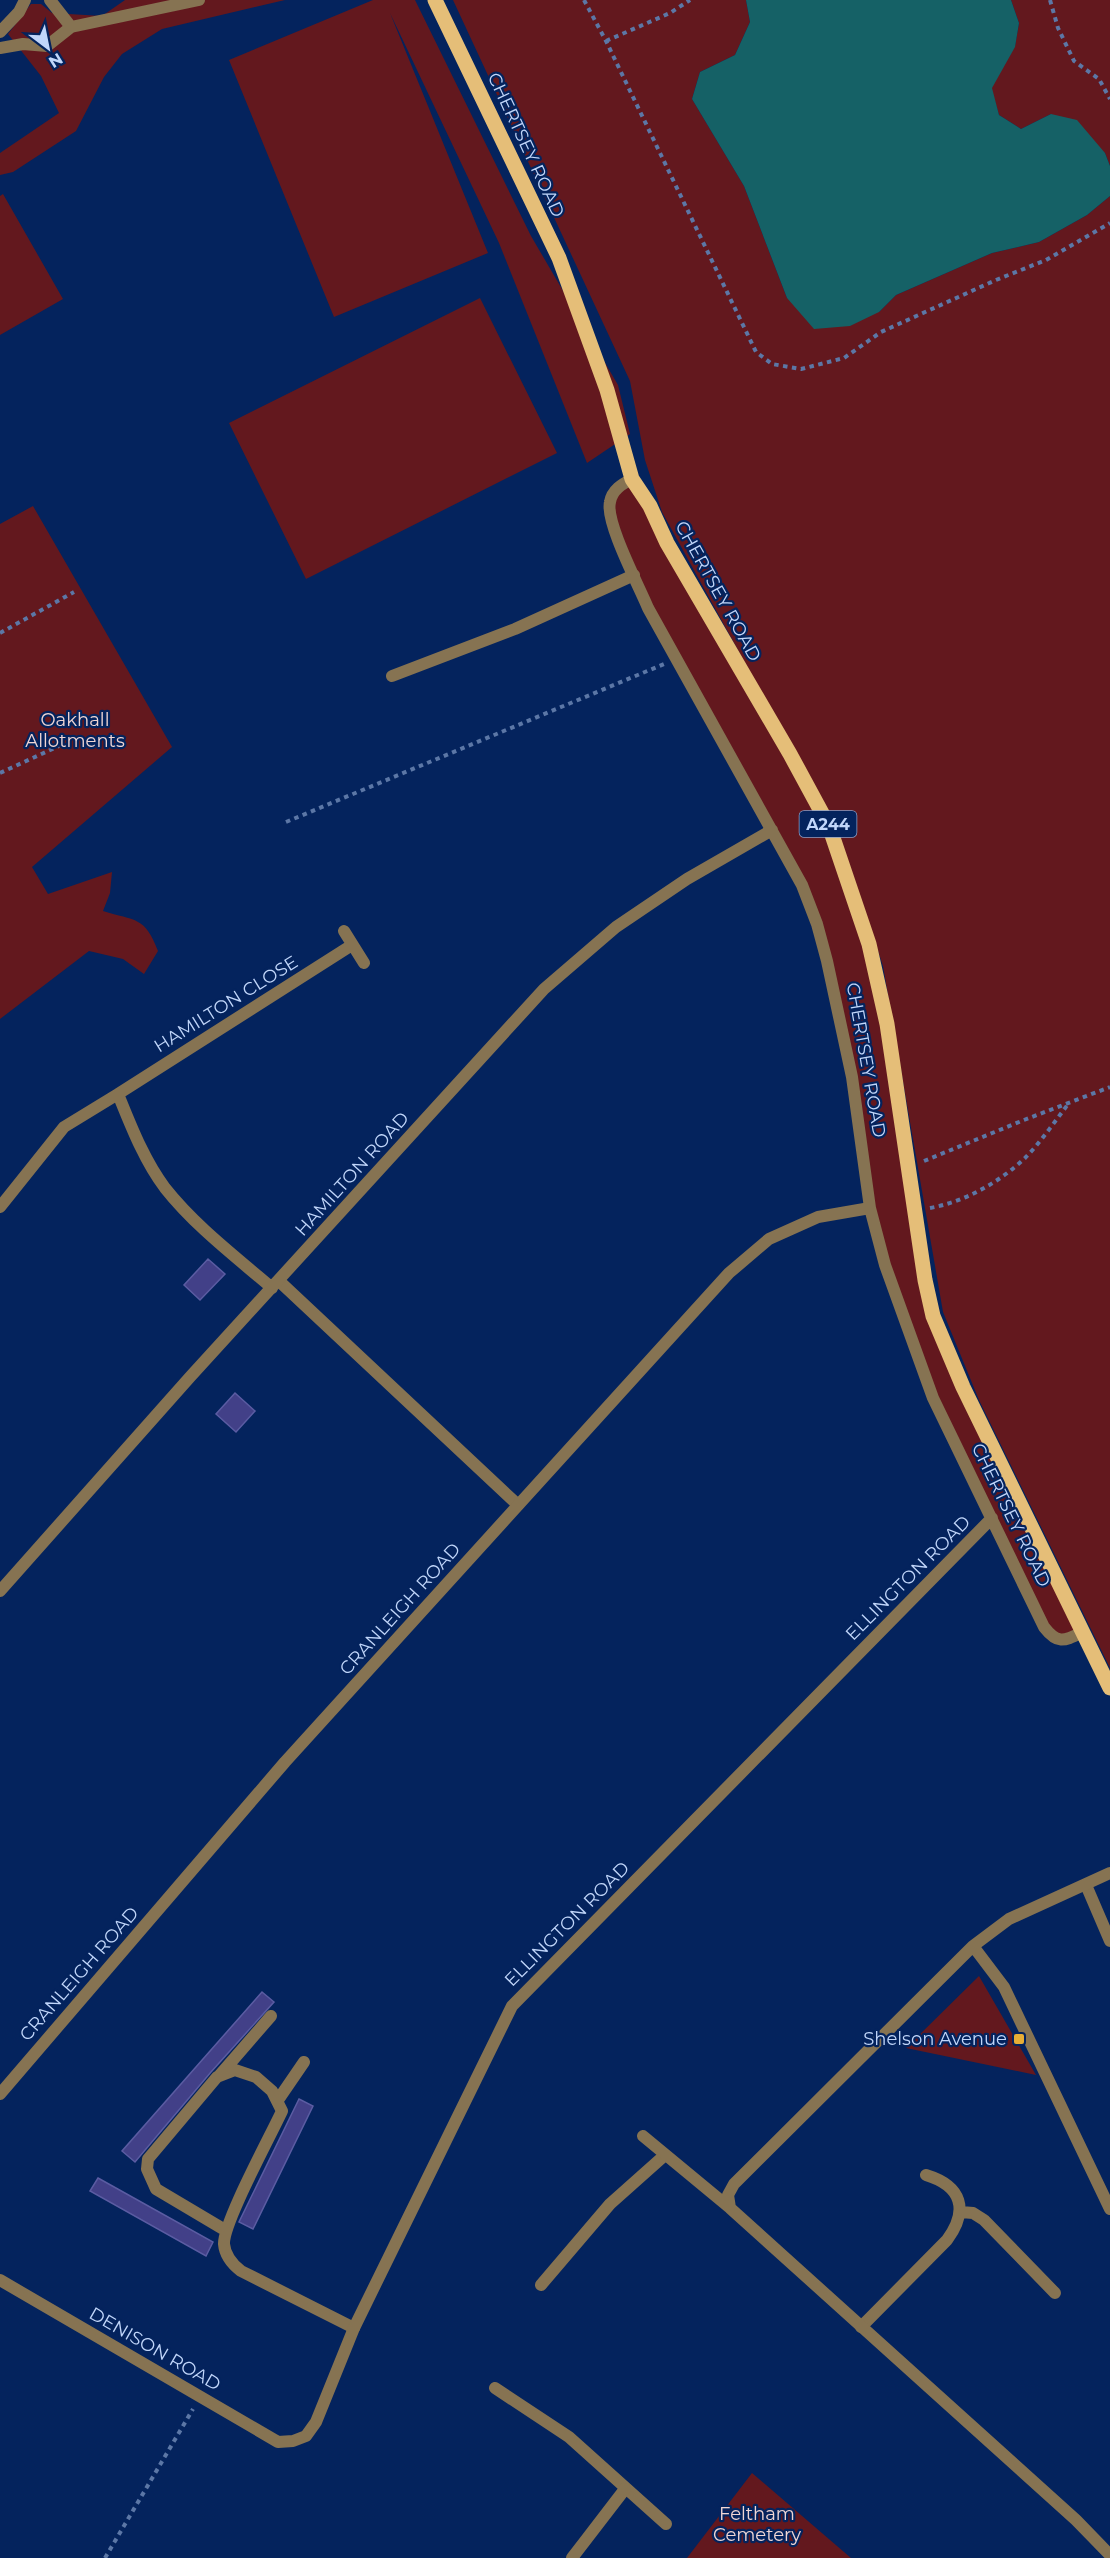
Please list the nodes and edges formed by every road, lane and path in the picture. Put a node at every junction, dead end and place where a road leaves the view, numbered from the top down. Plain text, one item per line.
1 (26, 0) edge
2 (50, 0) edge
3 (199, 0) edge
4 (435, 0) edge
5 (584, 0) edge
6 (690, 0) edge
7 (1050, 0) edge
8 (71, 27) junction
9 (0, 32) edge
10 (606, 41) junction
11 (0, 48) edge
12 (1110, 99) edge
13 (1110, 223) edge
14 (632, 480) junction
15 (634, 575) junction
16 (74, 592) dead end
17 (0, 633) edge
18 (677, 659) junction
19 (392, 676) dead end
20 (58, 746) dead end
21 (0, 773) edge
22 (285, 822) dead end
23 (772, 830) junction
24 (344, 931) dead end
25 (352, 945) junction
26 (364, 963) dead end
27 (1110, 1087) edge
28 (118, 1094) junction
29 (1069, 1102) junction
30 (909, 1168) junction
31 (0, 1207) edge
32 (870, 1208) junction
33 (915, 1211) junction
34 (275, 1285) junction
35 (518, 1505) junction
36 (992, 1518) junction
37 (0, 1591) edge
38 (1083, 1632) junction
39 (1110, 1688) edge
40 (1110, 1873) edge
41 (1086, 1885) junction
42 (1110, 1941) edge
43 (973, 1946) junction
44 (272, 2016) dead end
45 (304, 2062) dead end
46 (217, 2077) junction
47 (0, 2094) edge
48 (279, 2100) junction
49 (644, 2136) dead end
50 (664, 2155) junction
51 (926, 2175) dead end
52 (730, 2208) junction
53 (1110, 2210) edge
54 (961, 2212) junction
55 (225, 2230) junction
56 (0, 2280) edge
57 (542, 2285) dead end
58 (1055, 2294) dead end
59 (861, 2327) junction
60 (354, 2328) junction
61 (495, 2388) dead end
62 (201, 2396) junction
63 (293, 2441) joint
64 (624, 2489) junction
65 (666, 2524) dead end
66 (1110, 2555) edge
67 (105, 2558) edge
68 (572, 2558) edge

1 - 9 street
2 - 8 street
3 - 8 street
4 - 14 main road, CHERTSEY ROAD / A244
5 - 10 path
6 - 10 path
7 - 12 path
8 - 11 street
10 - 13 path
14 - 15 street, CHERTSEY ROAD
14 - 30 main road, CHERTSEY ROAD / A244
15 - 18 street, CHERTSEY ROAD
15 - 19 street
16 - 17 path
18 - 22 path
18 - 23 street, CHERTSEY ROAD
20 - 21 path
23 - 32 street, CHERTSEY ROAD
23 - 34 street, HAMILTON ROAD
24 - 25 street
25 - 26 street
25 - 28 street, HAMILTON CLOSE
27 - 29 path
28 - 31 street, HAMILTON CLOSE
28 - 34 street
29 - 30 path
29 - 33 path
30 - 33 main road, CHERTSEY ROAD / A244
32 - 35 street, CRANLEIGH ROAD
32 - 36 street, CHERTSEY ROAD
33 - 38 main road, CHERTSEY ROAD / A244
34 - 35 street
34 - 37 street, HAMILTON ROAD
35 - 47 street, CRANLEIGH ROAD
36 - 38 street, CHERTSEY ROAD
36 - 60 street, ELLINGTON ROAD
38 - 39 main road, CHERTSEY ROAD / A244
40 - 41 street
41 - 42 street
41 - 43 street
43 - 52 street
43 - 53 street
44 - 46 street
45 - 48 street
46 - 48 street
46 - 55 street
48 - 55 street
49 - 50 street
50 - 52 street
50 - 57 street
51 - 54 street
52 - 59 street
54 - 58 street
54 - 59 street
55 - 60 street
56 - 62 street, DENISON ROAD
59 - 66 street
60 - 63 street, ELLINGTON ROAD
61 - 64 street
62 - 63 street, DENISON ROAD
62 - 67 path
64 - 65 street
64 - 68 street

